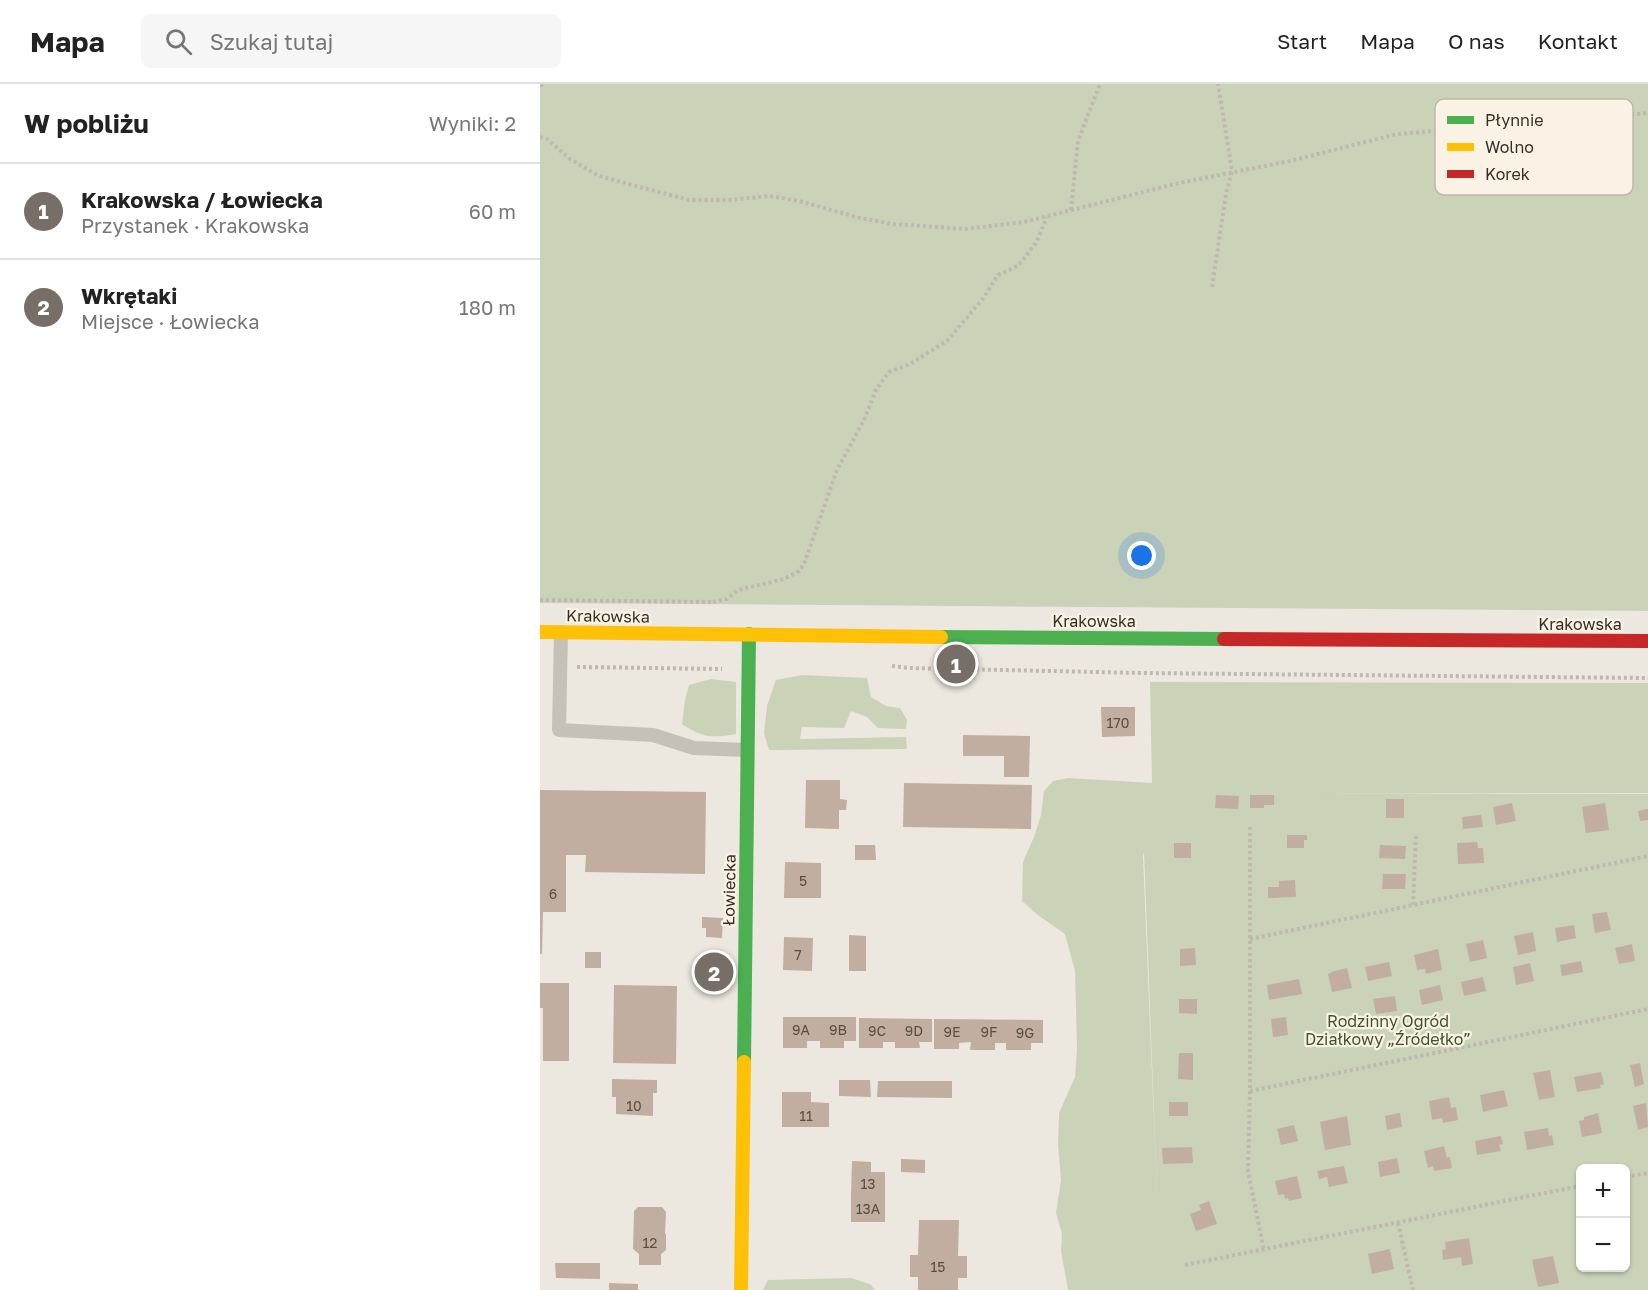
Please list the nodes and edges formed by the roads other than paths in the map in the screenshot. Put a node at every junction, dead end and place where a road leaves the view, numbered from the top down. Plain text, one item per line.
1 (540, 632) edge
2 (561, 632) junction
3 (749, 634) junction
4 (1648, 641) edge
5 (747, 750) junction
6 (741, 1290) edge

1 - 2 street, Krakowska
2 - 3 street, Krakowska
2 - 5 lane
3 - 4 street, Krakowska
3 - 5 street, Łowiecka
5 - 6 street, Łowiecka

